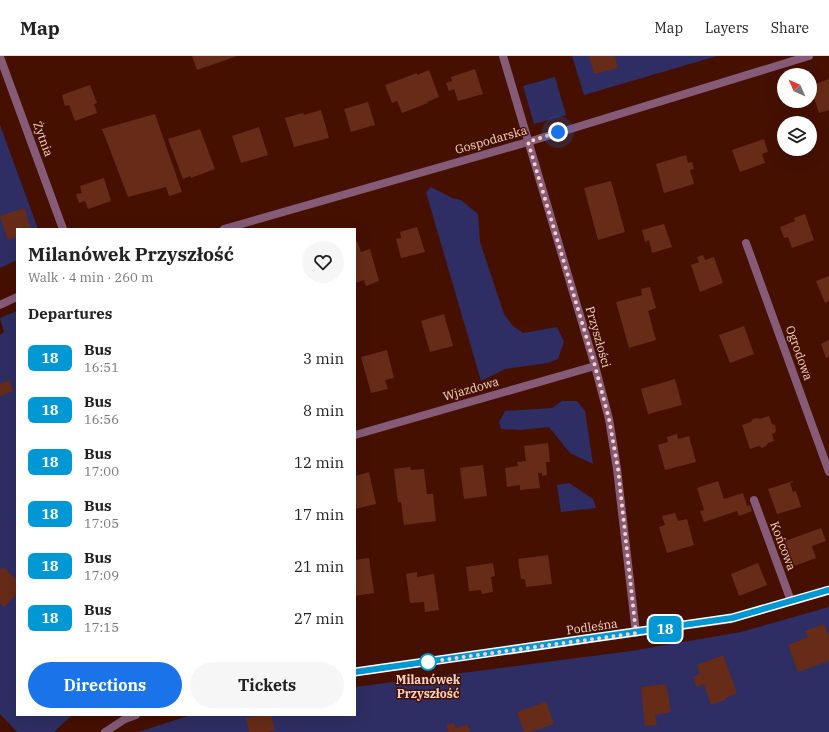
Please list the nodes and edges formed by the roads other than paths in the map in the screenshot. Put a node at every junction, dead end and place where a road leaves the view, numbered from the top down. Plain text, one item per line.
1 (503, 56) edge
2 (809, 56) edge
3 (0, 57) edge
4 (528, 142) junction
5 (63, 228) edge
6 (227, 228) edge
7 (746, 243) dead end
8 (16, 297) edge
9 (0, 304) edge
10 (595, 366) junction
11 (356, 435) edge
12 (829, 472) edge
13 (754, 500) dead end
14 (829, 590) edge
15 (791, 601) junction
16 (636, 633) junction
17 (356, 672) edge
18 (134, 716) edge
19 (105, 732) edge

1 - 4 street, Przyszłości
2 - 4 street, Gospodarska
3 - 5 street, Żytnia
4 - 6 street, Gospodarska
4 - 10 street, Przyszłości
7 - 12 street, Ogrodowa
8 - 9 street
10 - 11 street, Wjazdowa
10 - 16 street, Przyszłości
13 - 15 street, Końcowa
14 - 15 street, Podleśna
15 - 16 street, Podleśna
16 - 17 street, Podleśna
18 - 19 street

